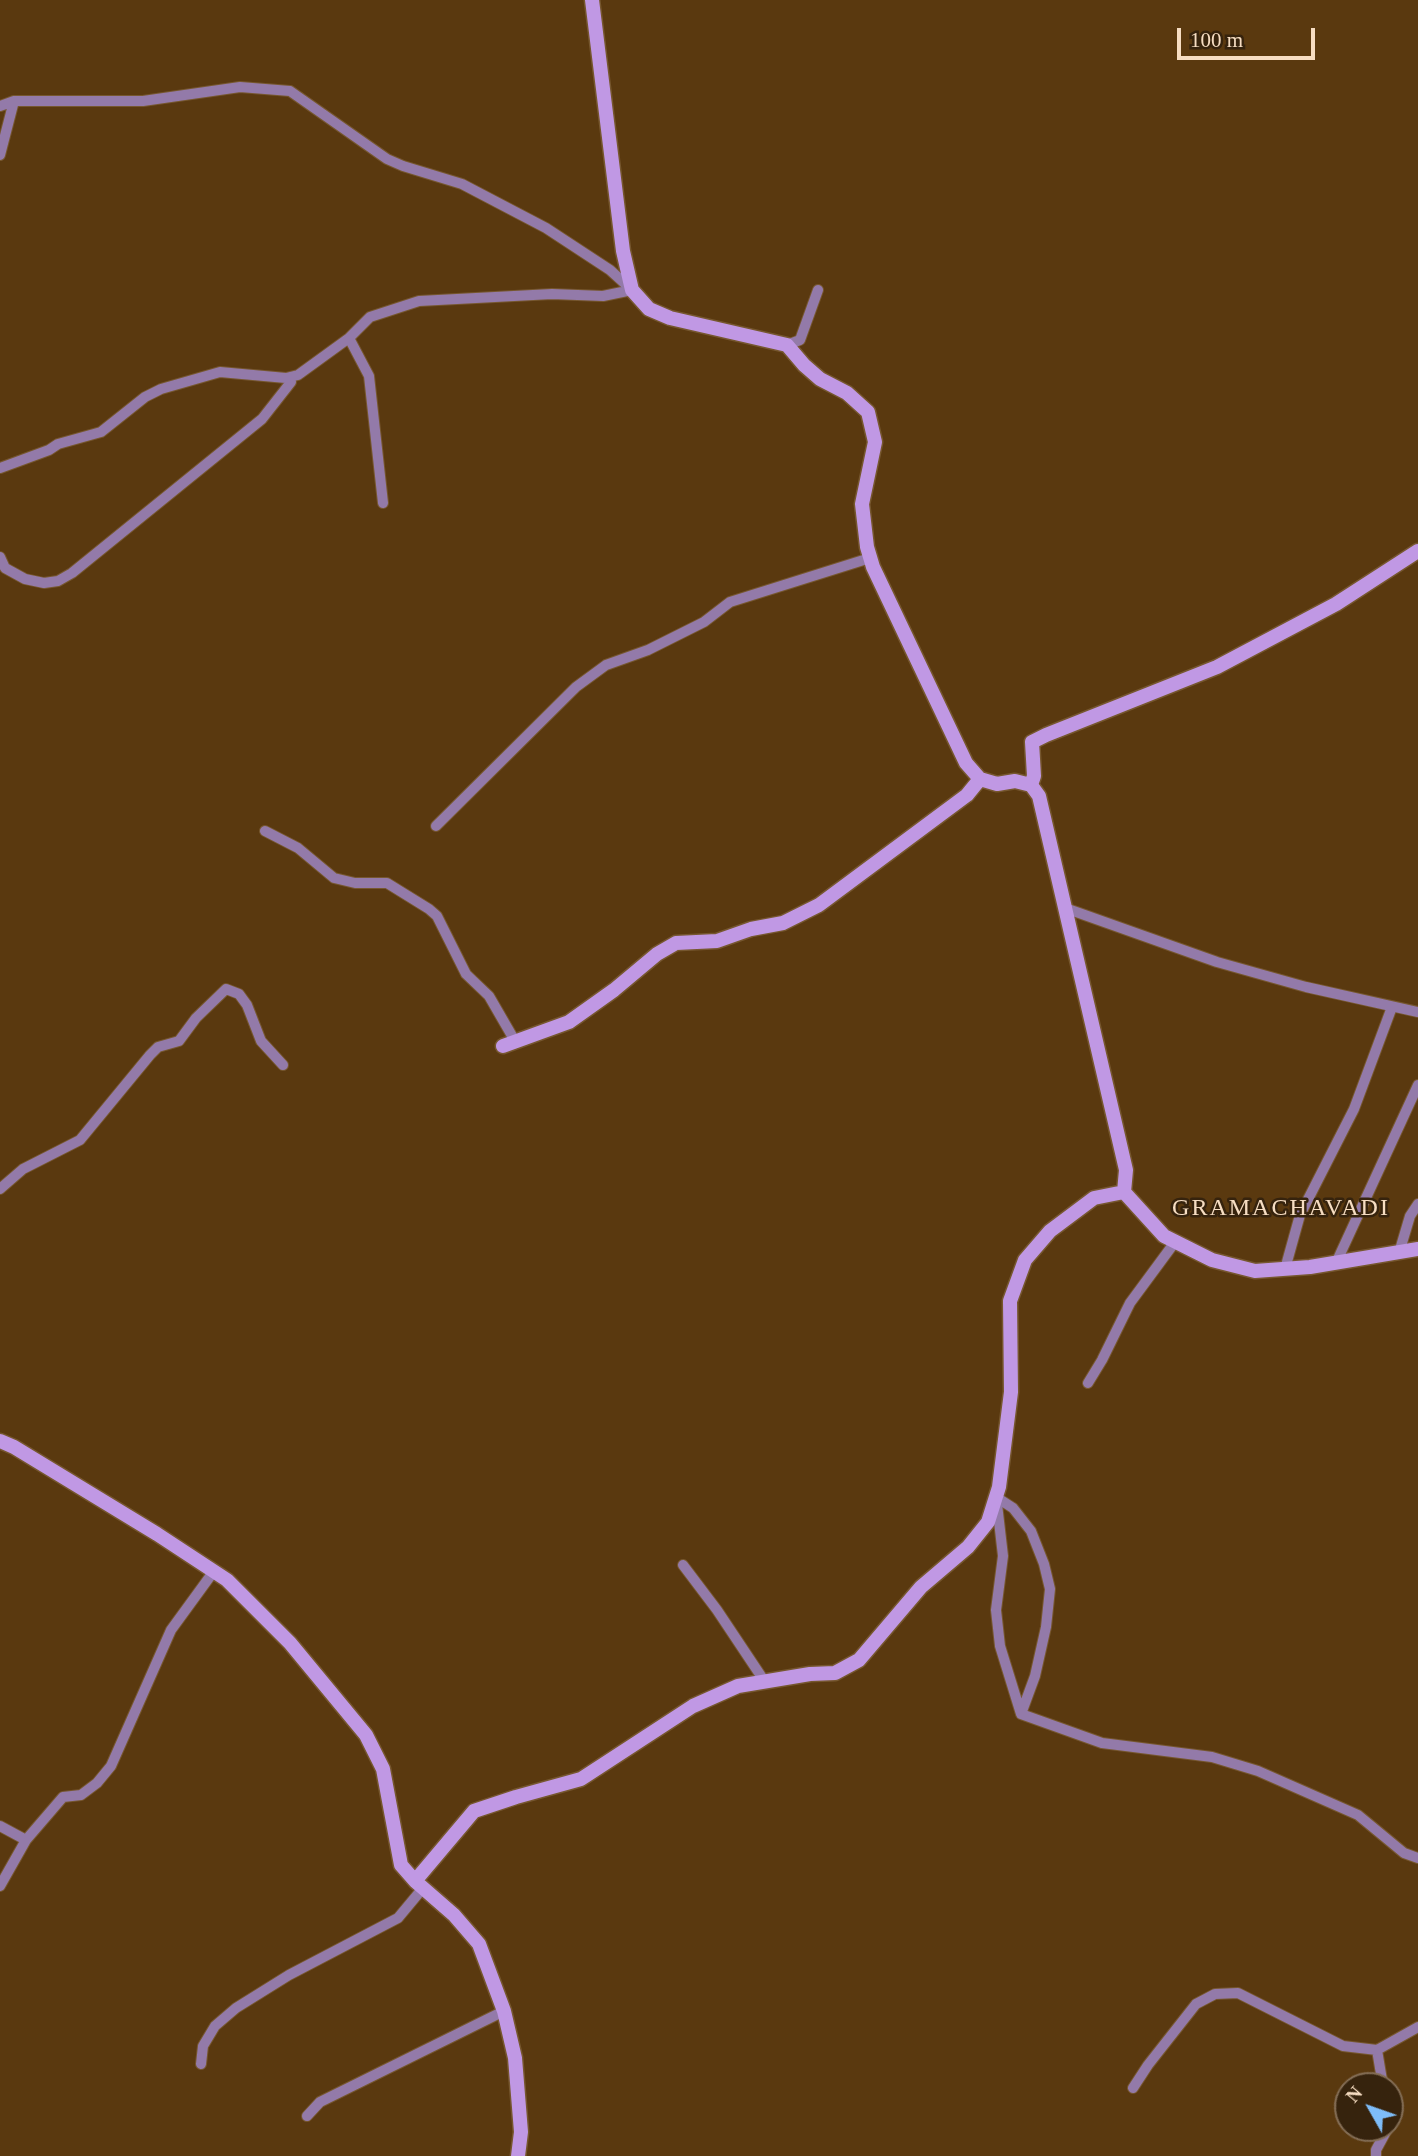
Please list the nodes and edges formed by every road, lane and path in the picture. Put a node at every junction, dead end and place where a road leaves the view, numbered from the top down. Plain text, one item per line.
1 (593, 0) edge
2 (14, 102) junction
3 (0, 106) edge
4 (0, 155) edge
5 (632, 290) junction
6 (818, 290) dead end
7 (349, 338) junction
8 (788, 345) junction
9 (286, 379) junction
10 (0, 468) edge
11 (383, 503) dead end
12 (1418, 551) edge
13 (0, 557) edge
14 (870, 558) junction
15 (980, 779) junction
16 (1031, 785) junction
17 (436, 826) dead end
18 (265, 831) dead end
19 (1065, 908) junction
20 (1392, 1007) junction
21 (1418, 1012) edge
22 (509, 1044) joint
23 (283, 1065) dead end
24 (1418, 1085) edge
25 (0, 1189) edge
26 (1124, 1192) junction
27 (1418, 1204) edge
28 (1175, 1242) junction
29 (1418, 1249) edge
30 (1399, 1253) junction
31 (1336, 1263) junction
32 (1284, 1269) junction
33 (1088, 1383) dead end
34 (0, 1441) edge
35 (996, 1497) junction
36 (683, 1565) dead end
37 (214, 1572) junction
38 (765, 1682) junction
39 (1021, 1714) junction
40 (0, 1826) edge
41 (26, 1840) junction
42 (1418, 1857) edge
43 (419, 1885) junction
44 (0, 1886) edge
45 (504, 2011) junction
46 (1416, 2030) edge
47 (1377, 2050) junction
48 (201, 2063) dead end
49 (1381, 2072) edge
50 (1133, 2088) dead end
51 (307, 2116) dead end
52 (518, 2156) edge

1 - 5 street
2 - 3 street
2 - 4 street
2 - 5 street
5 - 7 street
5 - 8 street
6 - 8 street
7 - 9 street
7 - 11 street
8 - 14 street
9 - 10 street
9 - 13 street
12 - 16 street
14 - 15 street
14 - 17 street
15 - 16 street
15 - 22 street
16 - 19 street
18 - 22 street
19 - 20 street
19 - 26 street
20 - 21 street
20 - 32 street
23 - 25 street
24 - 31 street
26 - 28 street
26 - 35 street
27 - 30 street
28 - 32 street
28 - 33 street
29 - 30 street
30 - 31 street
31 - 32 street
34 - 37 street
35 - 38 street
35 - 39 street
35 - 39 street
36 - 38 street
37 - 41 street
37 - 43 street
38 - 43 street
39 - 42 street
40 - 41 street
41 - 44 street
43 - 45 street
43 - 48 street
45 - 51 street
45 - 52 street
46 - 47 street
47 - 49 street
47 - 50 street

